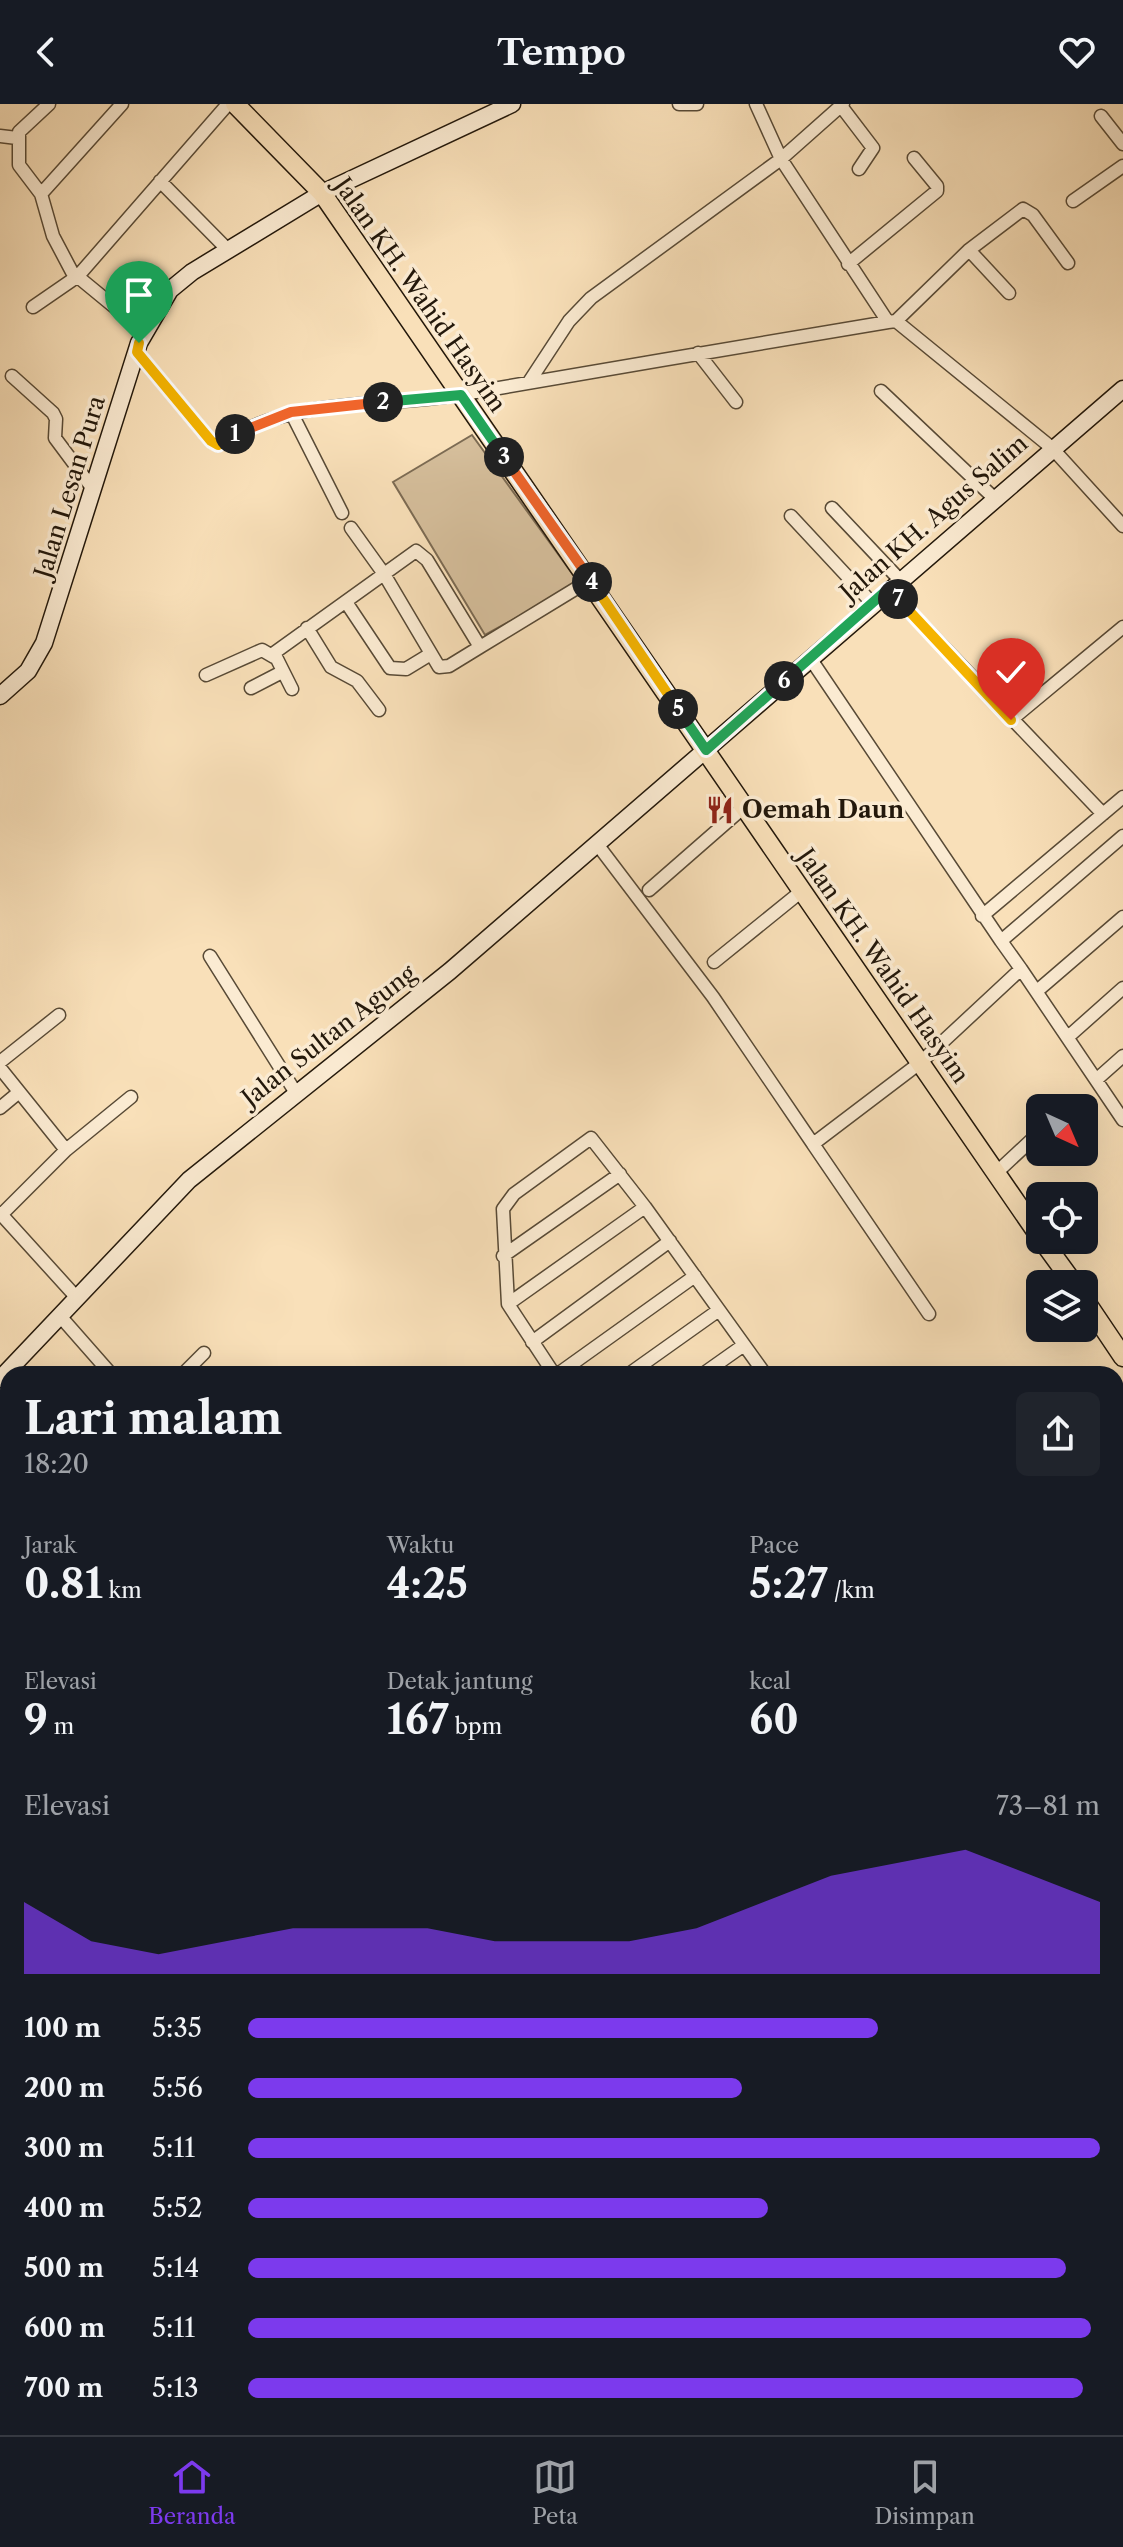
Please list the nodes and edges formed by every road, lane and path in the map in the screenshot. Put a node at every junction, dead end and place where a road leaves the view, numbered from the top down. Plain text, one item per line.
1 (49, 104) edge
2 (122, 104) edge
3 (228, 104) edge
4 (235, 104) edge
5 (512, 104) edge
6 (679, 104) edge
7 (697, 104) edge
8 (756, 104) edge
9 (842, 105) edge
10 (1101, 116) dead end
11 (0, 136) edge
12 (17, 138) junction
13 (1123, 144) edge
14 (914, 158) dead end
15 (781, 159) junction
16 (1123, 166) edge
17 (859, 169) dead end
18 (160, 181) junction
19 (322, 193) junction
20 (41, 194) junction
21 (1073, 201) dead end
22 (969, 250) junction
23 (229, 251) junction
24 (1068, 263) dead end
25 (848, 264) junction
26 (78, 276) junction
27 (1009, 293) dead end
28 (33, 307) dead end
29 (892, 322) junction
30 (145, 332) junction
31 (137, 352) junction
32 (698, 353) junction
33 (12, 376) dead end
34 (529, 382) junction
35 (1123, 389) edge
36 (881, 391) dead end
37 (461, 395) junction
38 (736, 402) dead end
39 (291, 412) junction
40 (1052, 448) junction
41 (93, 489) junction
42 (994, 498) junction
43 (832, 508) dead end
44 (342, 513) dead end
45 (791, 516) dead end
46 (1123, 526) edge
47 (351, 528) dead end
48 (384, 574) junction
49 (590, 580) junction
50 (893, 584) junction
51 (346, 602) junction
52 (872, 603) junction
53 (1123, 627) edge
54 (307, 628) junction
55 (480, 647) junction
56 (429, 655) junction
57 (274, 657) junction
58 (810, 658) junction
59 (282, 672) junction
60 (206, 675) dead end
61 (251, 688) dead end
62 (292, 689) dead end
63 (0, 696) edge
64 (379, 710) dead end
65 (1011, 720) junction
66 (706, 750) junction
67 (1123, 797) edge
68 (744, 807) junction
69 (1103, 814) junction
70 (1123, 836) edge
71 (597, 844) junction
72 (649, 890) dead end
73 (803, 890) junction
74 (982, 916) junction
75 (1123, 917) edge
76 (1001, 941) junction
77 (210, 956) dead end
78 (714, 962) dead end
79 (1021, 969) junction
80 (1123, 988) edge
81 (1037, 991) junction
82 (59, 1015) dead end
83 (1068, 1037) junction
84 (1123, 1056) edge
85 (921, 1062) junction
86 (0, 1065) edge
87 (1096, 1080) junction
88 (18, 1093) junction
89 (296, 1093) junction
90 (131, 1097) dead end
91 (0, 1108) edge
92 (1123, 1120) edge
93 (813, 1144) junction
94 (1026, 1145) edge
95 (66, 1150) junction
96 (620, 1174) junction
97 (995, 1174) junction
98 (645, 1207) junction
99 (0, 1215) edge
100 (1026, 1217) edge
101 (670, 1241) junction
102 (503, 1256) junction
103 (695, 1276) junction
104 (77, 1298) junction
105 (508, 1304) junction
106 (719, 1310) junction
107 (929, 1314) dead end
108 (60, 1316) junction
109 (1098, 1320) edge
110 (532, 1342) junction
111 (744, 1345) junction
112 (204, 1353) dead end
113 (1123, 1357) edge
114 (12, 1366) edge
115 (104, 1366) edge
116 (191, 1366) edge
117 (550, 1366) edge
118 (567, 1366) edge
119 (640, 1366) edge
120 (714, 1366) edge
121 (759, 1366) edge

1 - 12 street
2 - 20 street
3 - 18 street
4 - 19 main road, Jalan KH. Wahid Hasyim
5 - 19 street, Jalan Lesan Pura
6 - 7 street
8 - 15 street
9 - 15 street
9 - 17 street
10 - 13 street
11 - 12 street
12 - 20 street
14 - 25 street
15 - 25 street
15 - 34 street
16 - 21 street
18 - 23 street
18 - 26 street
19 - 23 street, Jalan Lesan Pura
19 - 37 main road, Jalan KH. Wahid Hasyim
20 - 26 street
22 - 24 street
22 - 27 street
22 - 29 street
23 - 30 street, Jalan Lesan Pura
25 - 29 street
26 - 28 street
26 - 30 street
29 - 32 street
29 - 40 street
30 - 31 street, Jalan Lesan Pura
31 - 39 street
31 - 41 street, Jalan Lesan Pura
32 - 34 street
32 - 38 street
33 - 41 street
34 - 37 street
35 - 40 street, Jalan KH. Agus Salim
36 - 42 street
37 - 39 street
37 - 49 main road, Jalan KH. Wahid Hasyim
39 - 44 street
40 - 42 street, Jalan KH. Agus Salim
40 - 46 street
41 - 63 street, Jalan Lesan Pura
42 - 50 street, Jalan KH. Agus Salim
43 - 50 street
45 - 52 street
47 - 48 street
48 - 51 street
48 - 55 street
48 - 56 street
49 - 55 street
49 - 66 main road, Jalan KH. Wahid Hasyim
50 - 52 street, Jalan KH. Agus Salim
50 - 65 street
51 - 54 street
51 - 56 street
52 - 58 street, Jalan KH. Agus Salim
53 - 65 street
54 - 57 street
54 - 64 street
55 - 56 street
57 - 59 street
57 - 60 street
58 - 66 street, Jalan KH. Agus Salim
58 - 74 street
59 - 61 street
59 - 62 street
65 - 69 street
66 - 68 main road, Jalan KH. Wahid Hasyim
66 - 71 street, Jalan Sultan Agung
67 - 69 street
68 - 72 street
68 - 73 main road, Jalan KH. Wahid Hasyim
69 - 74 street
70 - 76 street
71 - 89 street, Jalan Sultan Agung
71 - 93 street
73 - 78 street
73 - 85 main road, Jalan KH. Wahid Hasyim
74 - 76 street
75 - 81 street
76 - 79 street
77 - 89 street
79 - 81 street
79 - 85 street
80 - 83 street
81 - 83 street
82 - 86 street
83 - 87 street
84 - 87 street
85 - 93 street
85 - 97 main road, Jalan KH. Wahid Hasyim
86 - 88 street
87 - 92 street
88 - 91 street
88 - 95 street
89 - 104 street, Jalan Sultan Agung
90 - 95 street
93 - 107 street
94 - 97 street
95 - 99 street
96 - 98 street
96 - 102 street
96 - 102 street
97 - 100 main road, Jalan KH. Wahid Hasyim
98 - 101 street
98 - 105 street
99 - 104 street
101 - 103 street
101 - 110 street
102 - 105 street
103 - 106 street
103 - 118 street
104 - 108 street, Jalan Sultan Agung
105 - 110 street
106 - 111 street
106 - 119 street
108 - 114 street, Jalan Sultan Agung
108 - 115 street
109 - 113 main road
110 - 117 street
111 - 120 street
111 - 121 street
112 - 116 street

